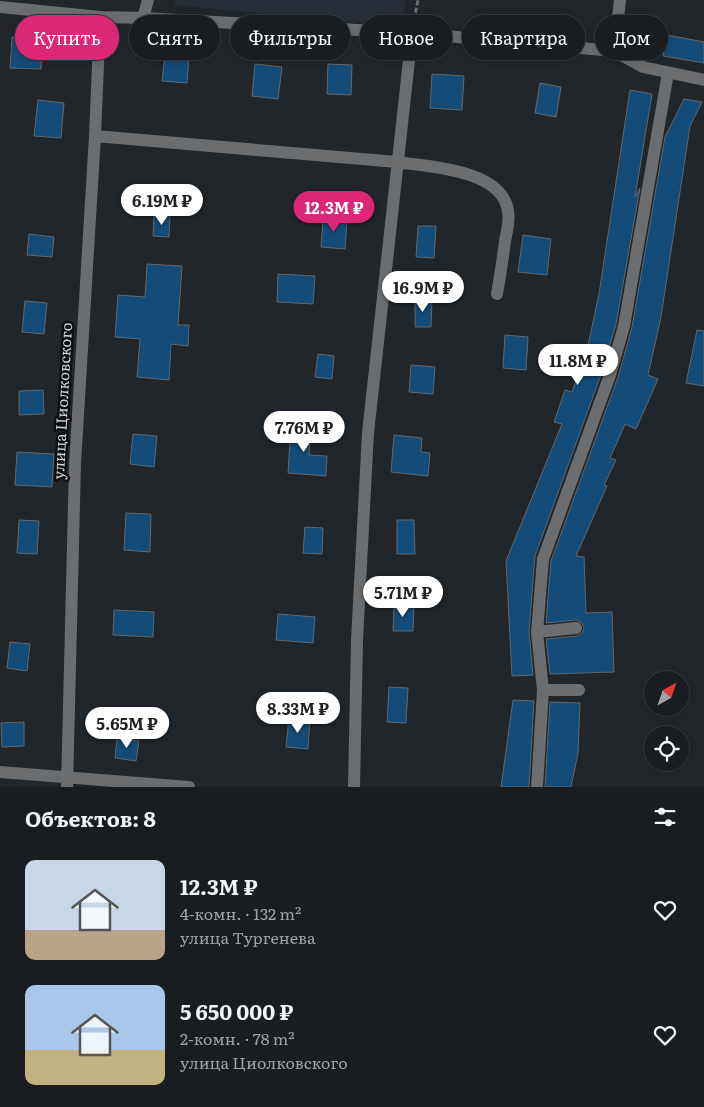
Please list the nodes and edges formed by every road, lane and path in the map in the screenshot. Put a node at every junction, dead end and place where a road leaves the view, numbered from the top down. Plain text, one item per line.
1 (148, 0) edge
2 (620, 0) edge
3 (0, 7) edge
4 (80, 15) edge
5 (144, 15) edge
6 (618, 15) edge
7 (220, 22) edge
8 (360, 29) edge
9 (452, 36) edge
10 (595, 49) edge
11 (98, 60) edge
12 (409, 60) edge
13 (630, 60) edge
14 (668, 73) junction
15 (704, 80) edge
16 (95, 136) junction
17 (397, 162) junction
18 (497, 294) dead end
19 (576, 628) dead end
20 (537, 632) junction
21 (543, 690) junction
22 (579, 690) dead end
23 (0, 772) edge
24 (67, 783) edge
25 (189, 787) edge
26 (354, 787) edge
27 (537, 787) edge

1 - 5 street
2 - 6 street
3 - 4 street
7 - 8 street
9 - 10 street
11 - 16 street, улица Циолковского
12 - 17 street
13 - 14 street
14 - 15 street
14 - 20 street
16 - 17 street
16 - 24 street, улица Циолковского
17 - 18 street
17 - 26 street
19 - 20 street
20 - 21 street
21 - 22 street
21 - 27 street
23 - 24 street
24 - 25 street

